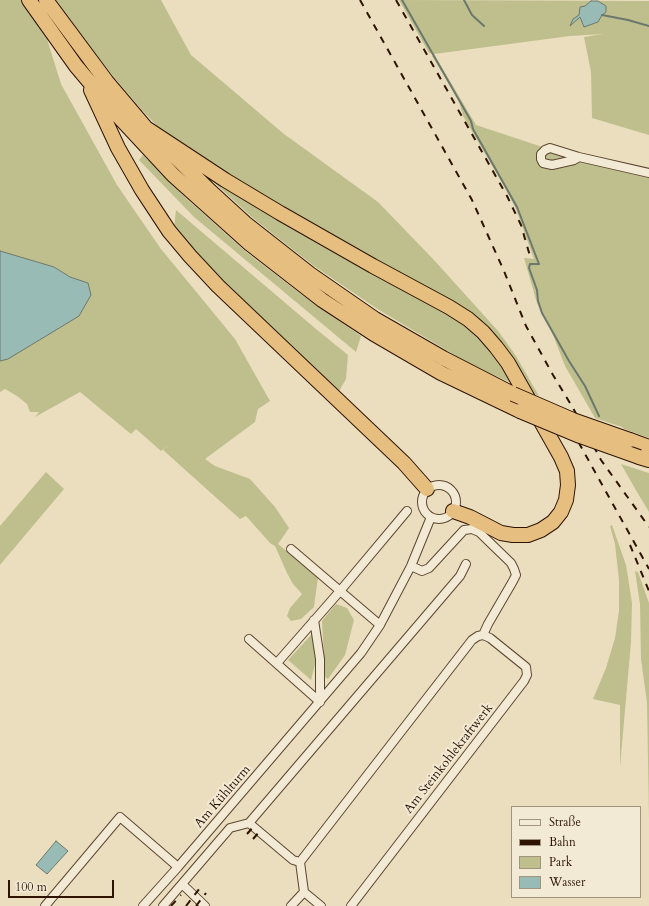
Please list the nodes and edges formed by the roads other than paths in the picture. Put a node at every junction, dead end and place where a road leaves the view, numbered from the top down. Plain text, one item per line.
1 (29, 0) edge
2 (46, 0) edge
3 (85, 77) junction
4 (146, 128) junction
5 (579, 157) dead end
6 (649, 173) edge
7 (649, 447) edge
8 (644, 459) edge
9 (427, 489) junction
10 (407, 511) dead end
11 (453, 511) junction
12 (431, 517) junction
13 (291, 549) dead end
14 (466, 564) dead end
15 (411, 566) junction
16 (340, 591) junction
17 (314, 620) junction
18 (380, 625) junction
19 (483, 635) junction
20 (249, 639) dead end
21 (276, 663) junction
22 (320, 702) junction
23 (249, 823) junction
24 (300, 862) junction
25 (178, 867) junction
26 (182, 884) junction
27 (304, 892) junction
28 (45, 906) edge
29 (143, 906) edge
30 (163, 906) edge
31 (206, 906) edge
32 (291, 906) edge
33 (321, 906) edge
34 (351, 906) edge

1 - 3 highway
2 - 4 highway
3 - 8 highway, bridge
3 - 9 highway
4 - 7 highway, bridge
4 - 11 highway
5 - 6 street
9 - 11 street
9 - 12 street
10 - 16 street
11 - 12 street
12 - 15 street, Am Kühlturm
13 - 16 street
14 - 23 street
15 - 18 street, Am Kühlturm
15 - 19 street
16 - 17 street
16 - 18 street
17 - 21 street
17 - 22 street
18 - 22 street, Am Kühlturm
19 - 24 street
19 - 34 street, Am Steinkohlekraftwerk
20 - 21 street
21 - 22 street
22 - 25 street, Am Kühlturm
23 - 24 street
23 - 26 street
24 - 27 street
25 - 28 street
25 - 29 street, Am Kühlturm
26 - 30 street
26 - 31 street
27 - 32 street
27 - 33 street

